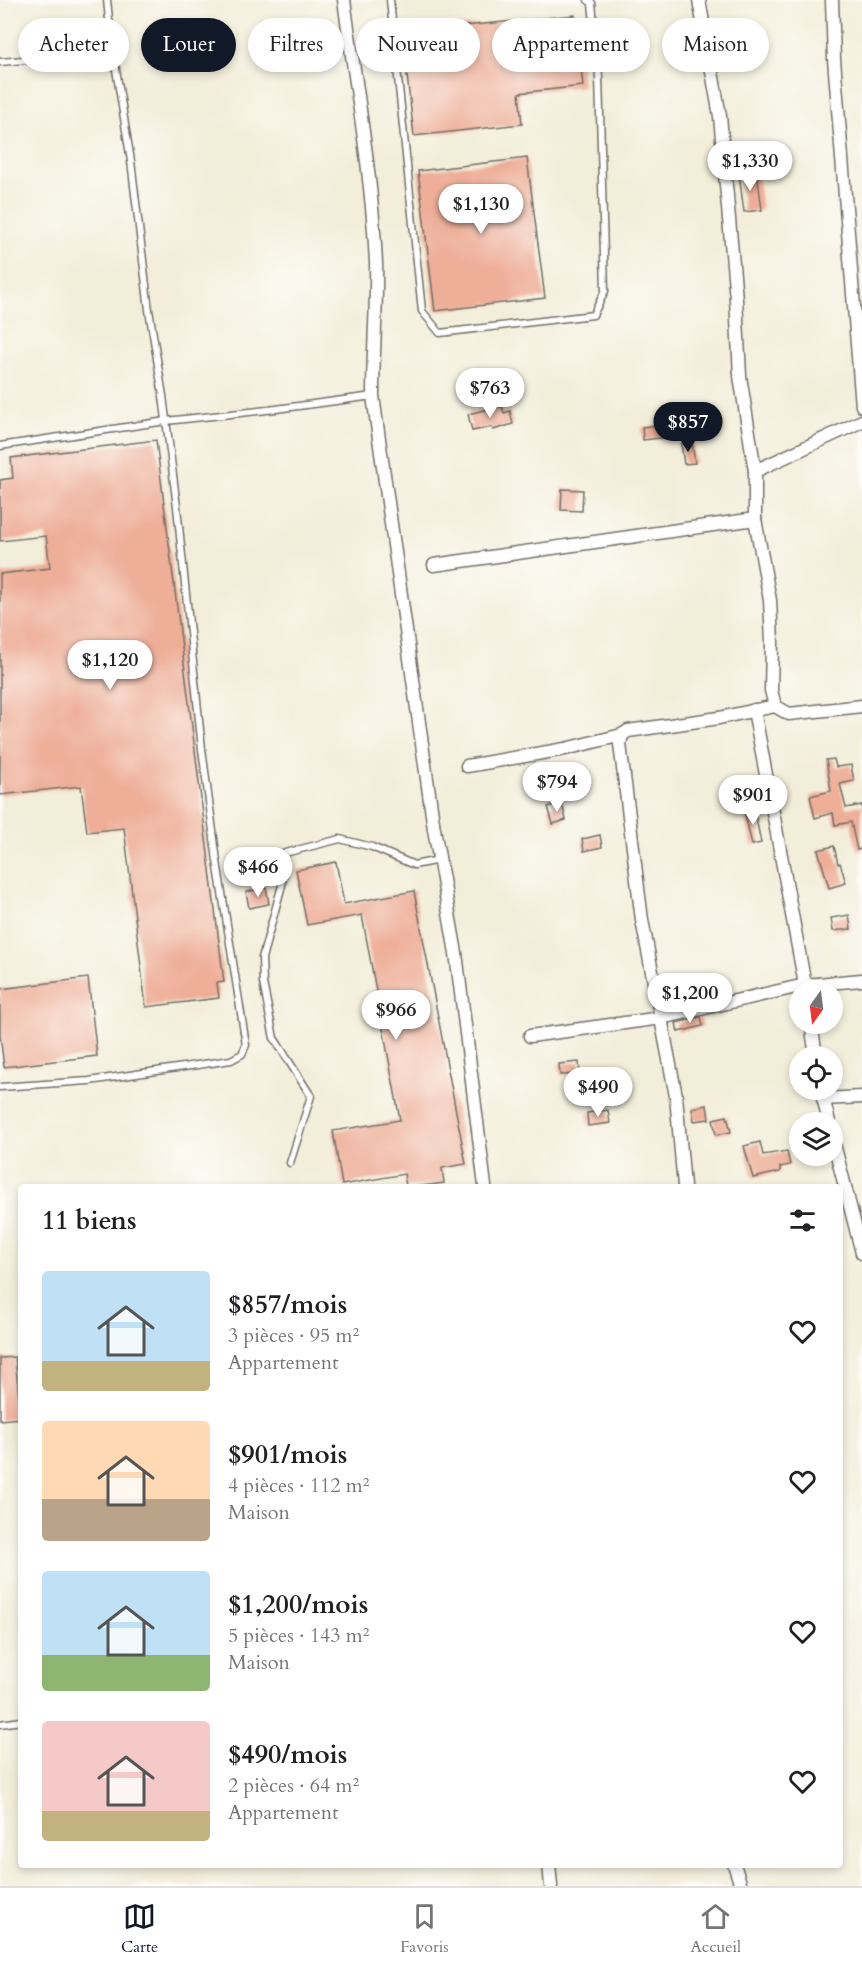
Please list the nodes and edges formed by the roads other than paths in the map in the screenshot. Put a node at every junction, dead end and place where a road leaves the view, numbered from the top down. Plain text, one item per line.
1 (107, 0) edge
2 (344, 0) edge
3 (390, 0) edge
4 (588, 0) edge
5 (699, 0) edge
6 (832, 0) edge
7 (109, 18) edge
8 (18, 61) edge
9 (0, 62) edge
10 (116, 72) edge
11 (373, 396) junction
12 (862, 406) edge
13 (166, 421) junction
14 (862, 422) edge
15 (0, 447) edge
16 (755, 471) junction
17 (755, 519) junction
18 (434, 565) dead end
19 (775, 706) junction
20 (862, 706) edge
21 (754, 710) junction
22 (622, 735) junction
23 (467, 765) dead end
24 (439, 860) junction
25 (804, 980) edge
26 (862, 980) edge
27 (843, 983) edge
28 (789, 991) edge
29 (661, 1018) junction
30 (530, 1036) dead end
31 (0, 1087) edge
32 (843, 1096) edge
33 (862, 1097) edge
34 (290, 1163) dead end
35 (840, 1166) edge
36 (486, 1184) edge
37 (684, 1184) edge
38 (862, 1253) edge
39 (18, 1721) edge
40 (0, 1724) edge
41 (549, 1868) edge
42 (735, 1868) edge
43 (550, 1886) edge
44 (741, 1886) edge

1 - 7 lane
2 - 11 street
3 - 4 lane
5 - 16 street
6 - 12 street
8 - 9 lane
10 - 13 lane
11 - 13 lane
11 - 24 street
13 - 15 lane
13 - 31 lane
14 - 16 street
16 - 17 street
17 - 18 street
17 - 19 street
19 - 20 street
19 - 21 street
21 - 22 street
21 - 25 street
22 - 23 street
22 - 29 street
24 - 34 lane
24 - 36 street
26 - 27 street
28 - 29 street
29 - 30 street
29 - 37 street
32 - 33 street
35 - 38 street
39 - 40 lane
41 - 43 street
42 - 44 street

